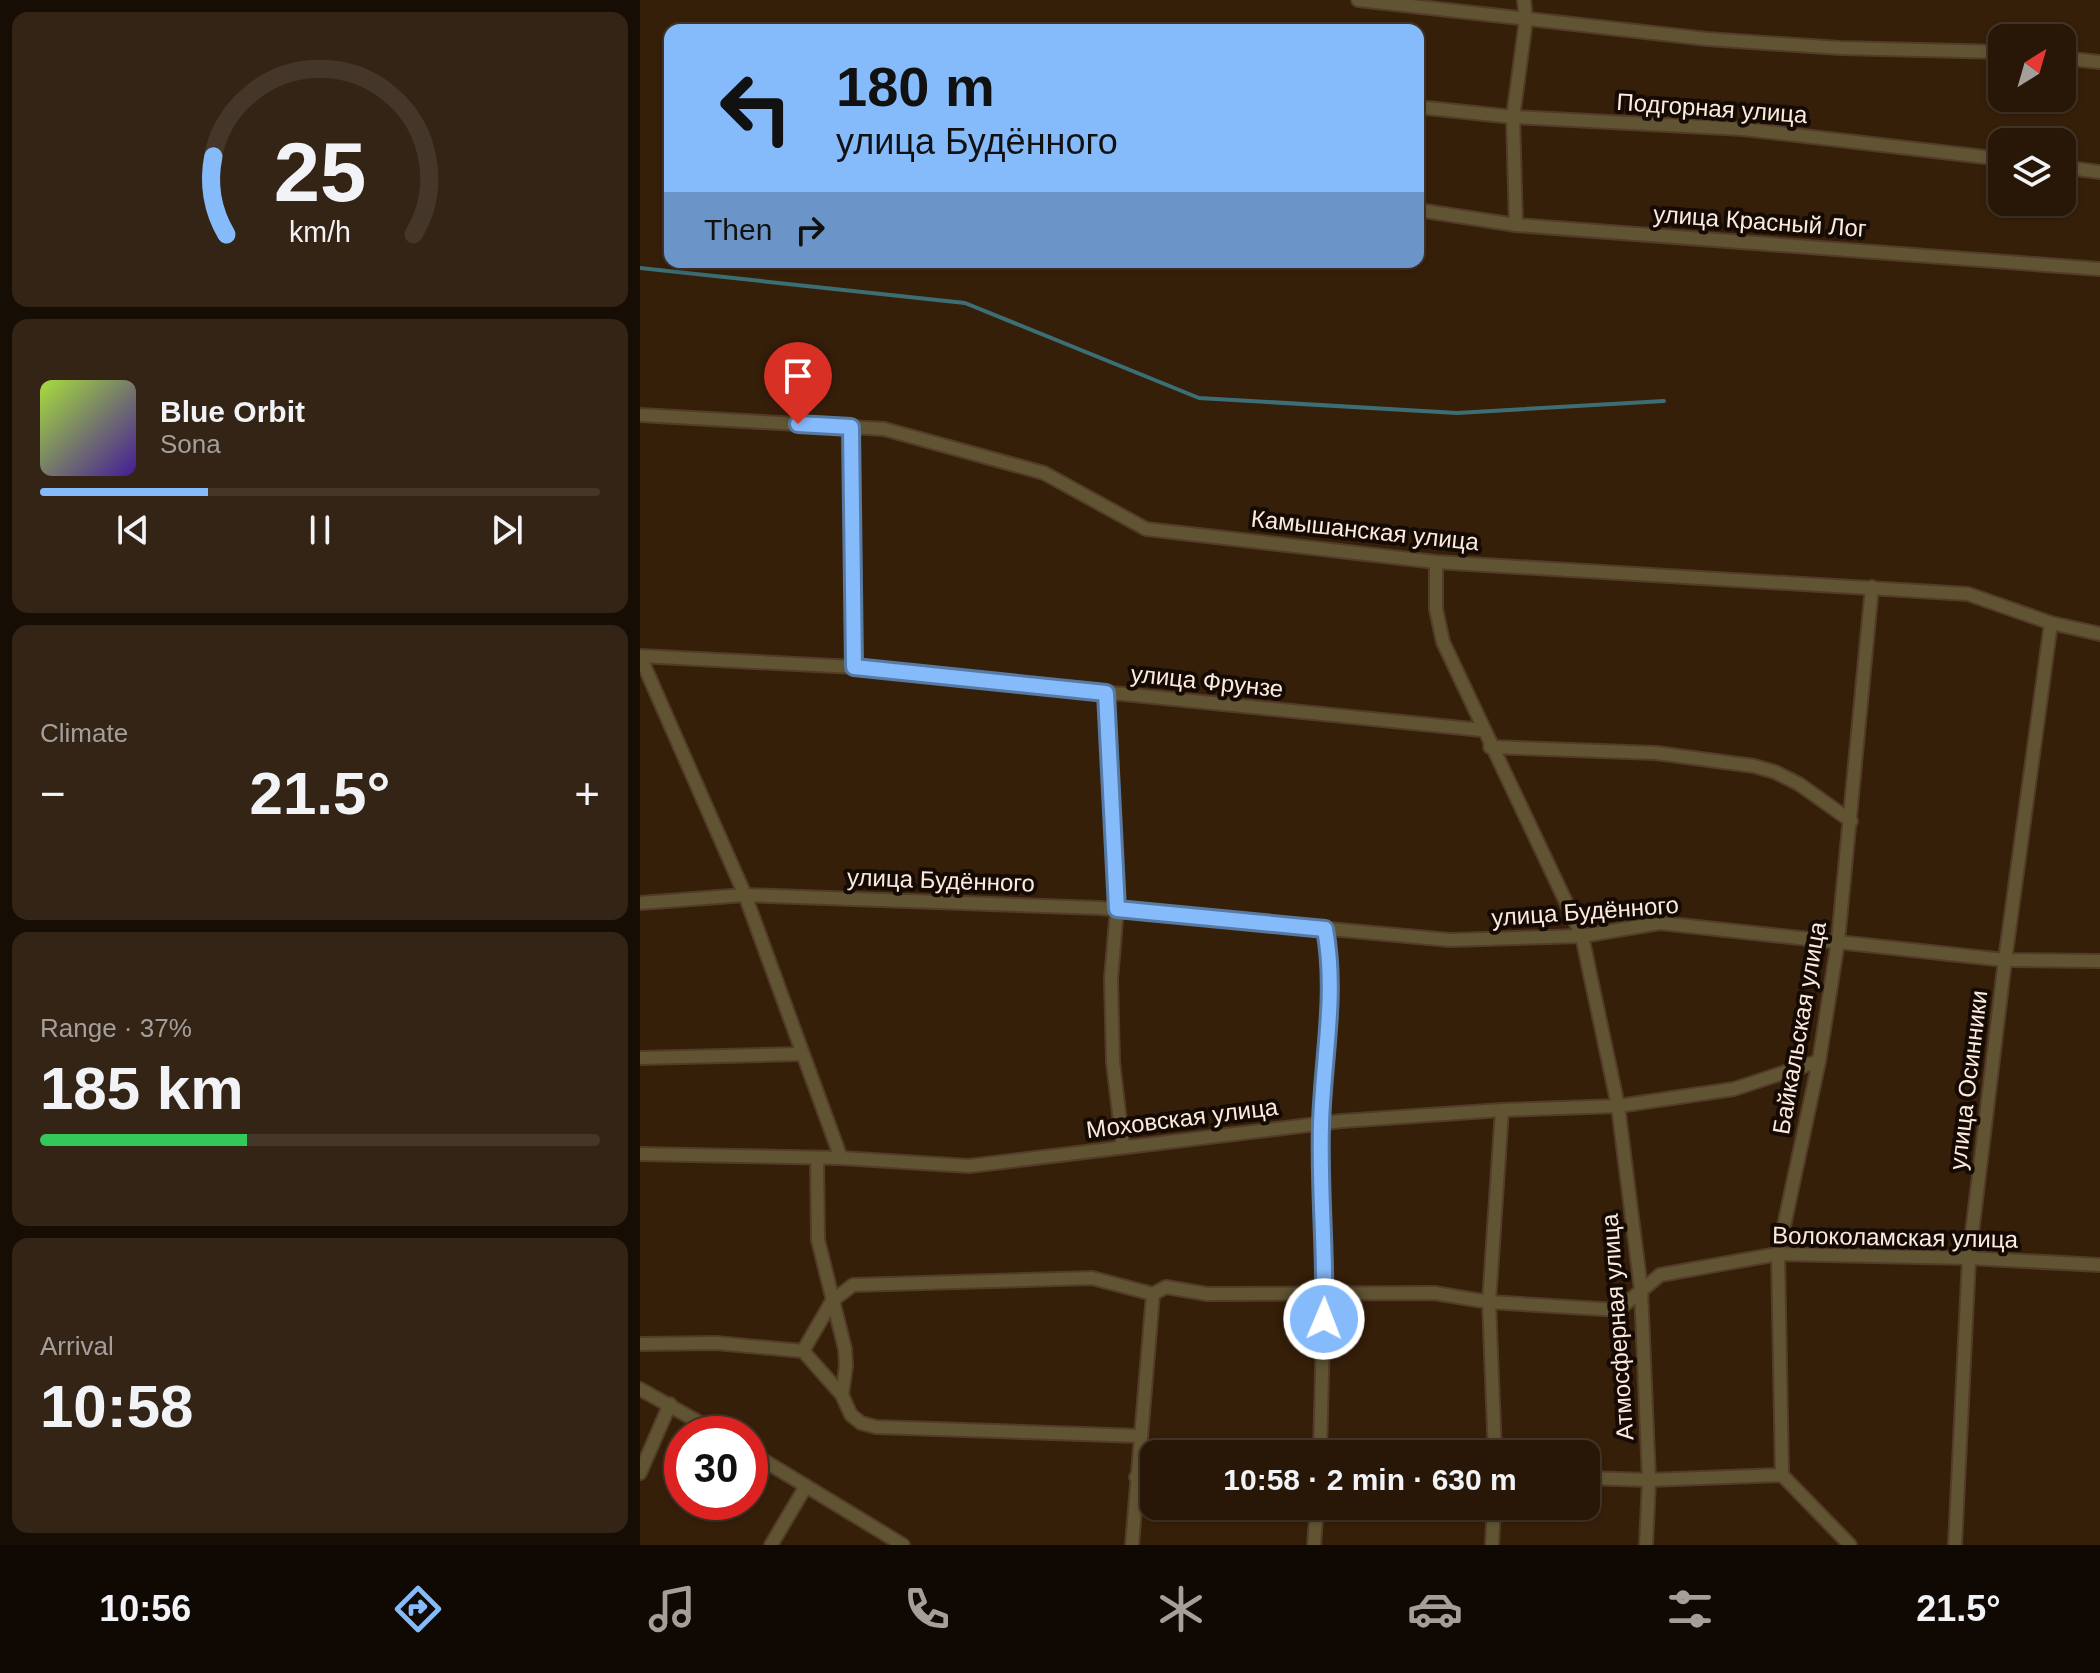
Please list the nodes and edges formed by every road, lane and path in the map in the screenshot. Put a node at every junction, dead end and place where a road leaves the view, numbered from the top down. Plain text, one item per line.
1 (1358, 0) edge
2 (1524, 0) edge
3 (1526, 20) junction
4 (1988, 52) edge
5 (2076, 59) edge
6 (2100, 62) edge
7 (1424, 108) edge
8 (1513, 117) junction
9 (1988, 157) edge
10 (2076, 169) edge
11 (2100, 172) edge
12 (1424, 211) edge
13 (1516, 225) junction
14 (2100, 269) edge
15 (640, 415) edge
16 (851, 427) junction
17 (1436, 562) junction
18 (1872, 587) junction
19 (2051, 623) junction
20 (2100, 634) edge
21 (640, 656) edge
22 (854, 667) junction
23 (1106, 693) junction
24 (1482, 730) junction
25 (1490, 747) junction
26 (1851, 821) junction
27 (745, 895) junction
28 (640, 903) edge
29 (1117, 909) junction
30 (1325, 929) junction
31 (1582, 936) junction
32 (1838, 941) junction
33 (2005, 960) junction
34 (2100, 961) edge
35 (801, 1054) junction
36 (640, 1058) edge
37 (1819, 1061) junction
38 (1618, 1106) junction
39 (1502, 1110) junction
40 (1321, 1123) junction
41 (1123, 1147) junction
42 (640, 1154) edge
43 (817, 1158) junction
44 (841, 1158) junction
45 (1778, 1254) junction
46 (1969, 1258) junction
47 (2100, 1265) edge
48 (1641, 1289) junction
49 (1324, 1292) junction
50 (1153, 1294) junction
51 (832, 1301) junction
52 (1489, 1302) junction
53 (640, 1344) edge
54 (803, 1351) junction
55 (640, 1389) edge
56 (842, 1395) junction
57 (670, 1404) junction
58 (690, 1416) edge
59 (1140, 1436) junction
60 (1320, 1440) edge
61 (1494, 1440) edge
62 (768, 1463) edge
63 (640, 1473) edge
64 (1782, 1475) junction
65 (1136, 1477) junction
66 (1140, 1477) edge
67 (1600, 1478) edge
68 (1649, 1480) junction
69 (806, 1486) junction
70 (1316, 1520) edge
71 (1493, 1520) edge
72 (771, 1545) edge
73 (903, 1545) edge
74 (1132, 1545) edge
75 (1314, 1545) edge
76 (1492, 1545) edge
77 (1646, 1545) edge
78 (1850, 1545) edge
79 (1955, 1545) edge

1 - 3 street
2 - 3 street
3 - 4 street
3 - 8 street
5 - 6 street
7 - 8 street, Подгорная улица
8 - 9 street, Подгорная улица
8 - 13 street
10 - 11 street
12 - 13 street, улица Красный Лог
13 - 14 street, улица Красный Лог
15 - 16 street, Камышанская улица
16 - 17 street, Камышанская улица
16 - 22 street
17 - 18 street, Камышанская улица
17 - 24 street, Атмосферная улица
18 - 19 street, Камышанская улица
18 - 26 street, Байкальская улица
19 - 20 street, Камышанская улица
19 - 33 street, улица Осинники
21 - 22 street, улица Фрунзе
21 - 27 street
22 - 23 street, улица Фрунзе
23 - 24 street, улица Фрунзе
23 - 29 street
24 - 25 street, Атмосферная улица
25 - 26 street
25 - 31 street, Атмосферная улица
26 - 32 street, Байкальская улица
27 - 28 street, улица Будённого
27 - 29 street, улица Будённого
27 - 35 street
29 - 30 street, улица Будённого
29 - 41 street
30 - 31 street, улица Будённого
30 - 40 street
31 - 32 street, улица Будённого
31 - 38 street, Атмосферная улица
32 - 33 street, улица Будённого
32 - 37 street, Байкальская улица
33 - 34 street, улица Будённого
33 - 46 street, улица Осинники
35 - 36 street
35 - 44 street
37 - 38 street, Моховская улица
37 - 45 street, Байкальская улица
38 - 39 street, Моховская улица
38 - 48 street, Атмосферная улица
39 - 40 street, Моховская улица
39 - 52 street
40 - 41 street, Моховская улица
40 - 49 street
41 - 44 street, Моховская улица
42 - 43 street, Моховская улица
43 - 44 street, Моховская улица
43 - 51 street
45 - 46 street, Волоколамская улица
45 - 48 street, Волоколамская улица
45 - 64 street, Байкальская улица
46 - 47 street, Волоколамская улица
46 - 79 street, улица Осинники
48 - 52 street, Волоколамская улица
48 - 68 street, Атмосферная улица
49 - 50 street, Волоколамская улица
49 - 52 street, Волоколамская улица
49 - 60 street
50 - 51 street, Волоколамская улица
50 - 59 street
51 - 54 street
51 - 56 street
52 - 61 street
53 - 54 street
54 - 56 street
55 - 57 street
56 - 59 street
57 - 58 street
57 - 63 street
59 - 65 street
62 - 69 street
64 - 68 street
64 - 78 street
65 - 66 street
65 - 74 street
67 - 68 street
68 - 77 street, Атмосферная улица
69 - 72 street
69 - 73 street
70 - 75 street
71 - 76 street

